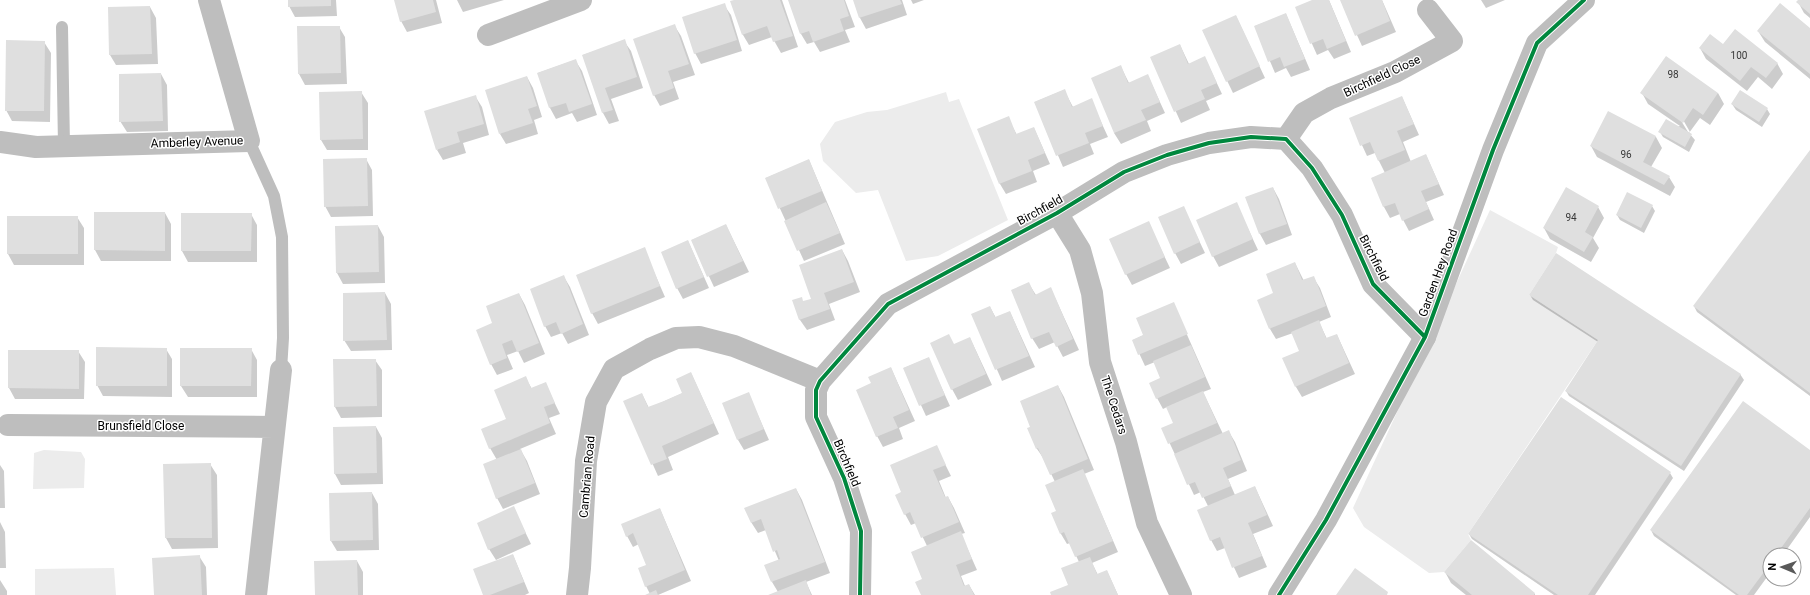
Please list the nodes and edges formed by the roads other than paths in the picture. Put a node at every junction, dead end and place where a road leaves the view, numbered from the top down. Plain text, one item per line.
1 (209, 0) edge
2 (581, 0) edge
3 (1584, 0) edge
4 (1428, 10) dead end
5 (62, 27) dead end
6 (488, 35) dead end
7 (1286, 139) junction
8 (249, 141) junction
9 (0, 142) edge
10 (64, 146) junction
11 (1057, 213) junction
12 (1425, 337) junction
13 (281, 370) joint
14 (820, 381) junction
15 (8, 425) dead end
16 (274, 427) junction
17 (256, 595) edge
18 (577, 595) edge
19 (860, 595) edge
20 (1181, 595) edge
21 (1279, 595) edge

1 - 8 street, Amberley Avenue
2 - 6 street
3 - 12 street, Garden Hey Road
4 - 7 street, Birchfield Close
5 - 10 lane
7 - 11 street, Birchfield
7 - 12 street, Birchfield
8 - 10 street, Amberley Avenue
8 - 13 lane
9 - 10 street, Amberley Avenue
11 - 14 street, Birchfield
11 - 20 street, The Cedars
12 - 21 street, Garden Hey Road
13 - 16 street
14 - 18 street, Cambrian Road
14 - 19 street, Birchfield
15 - 16 street, Brunsfield Close
16 - 17 street

